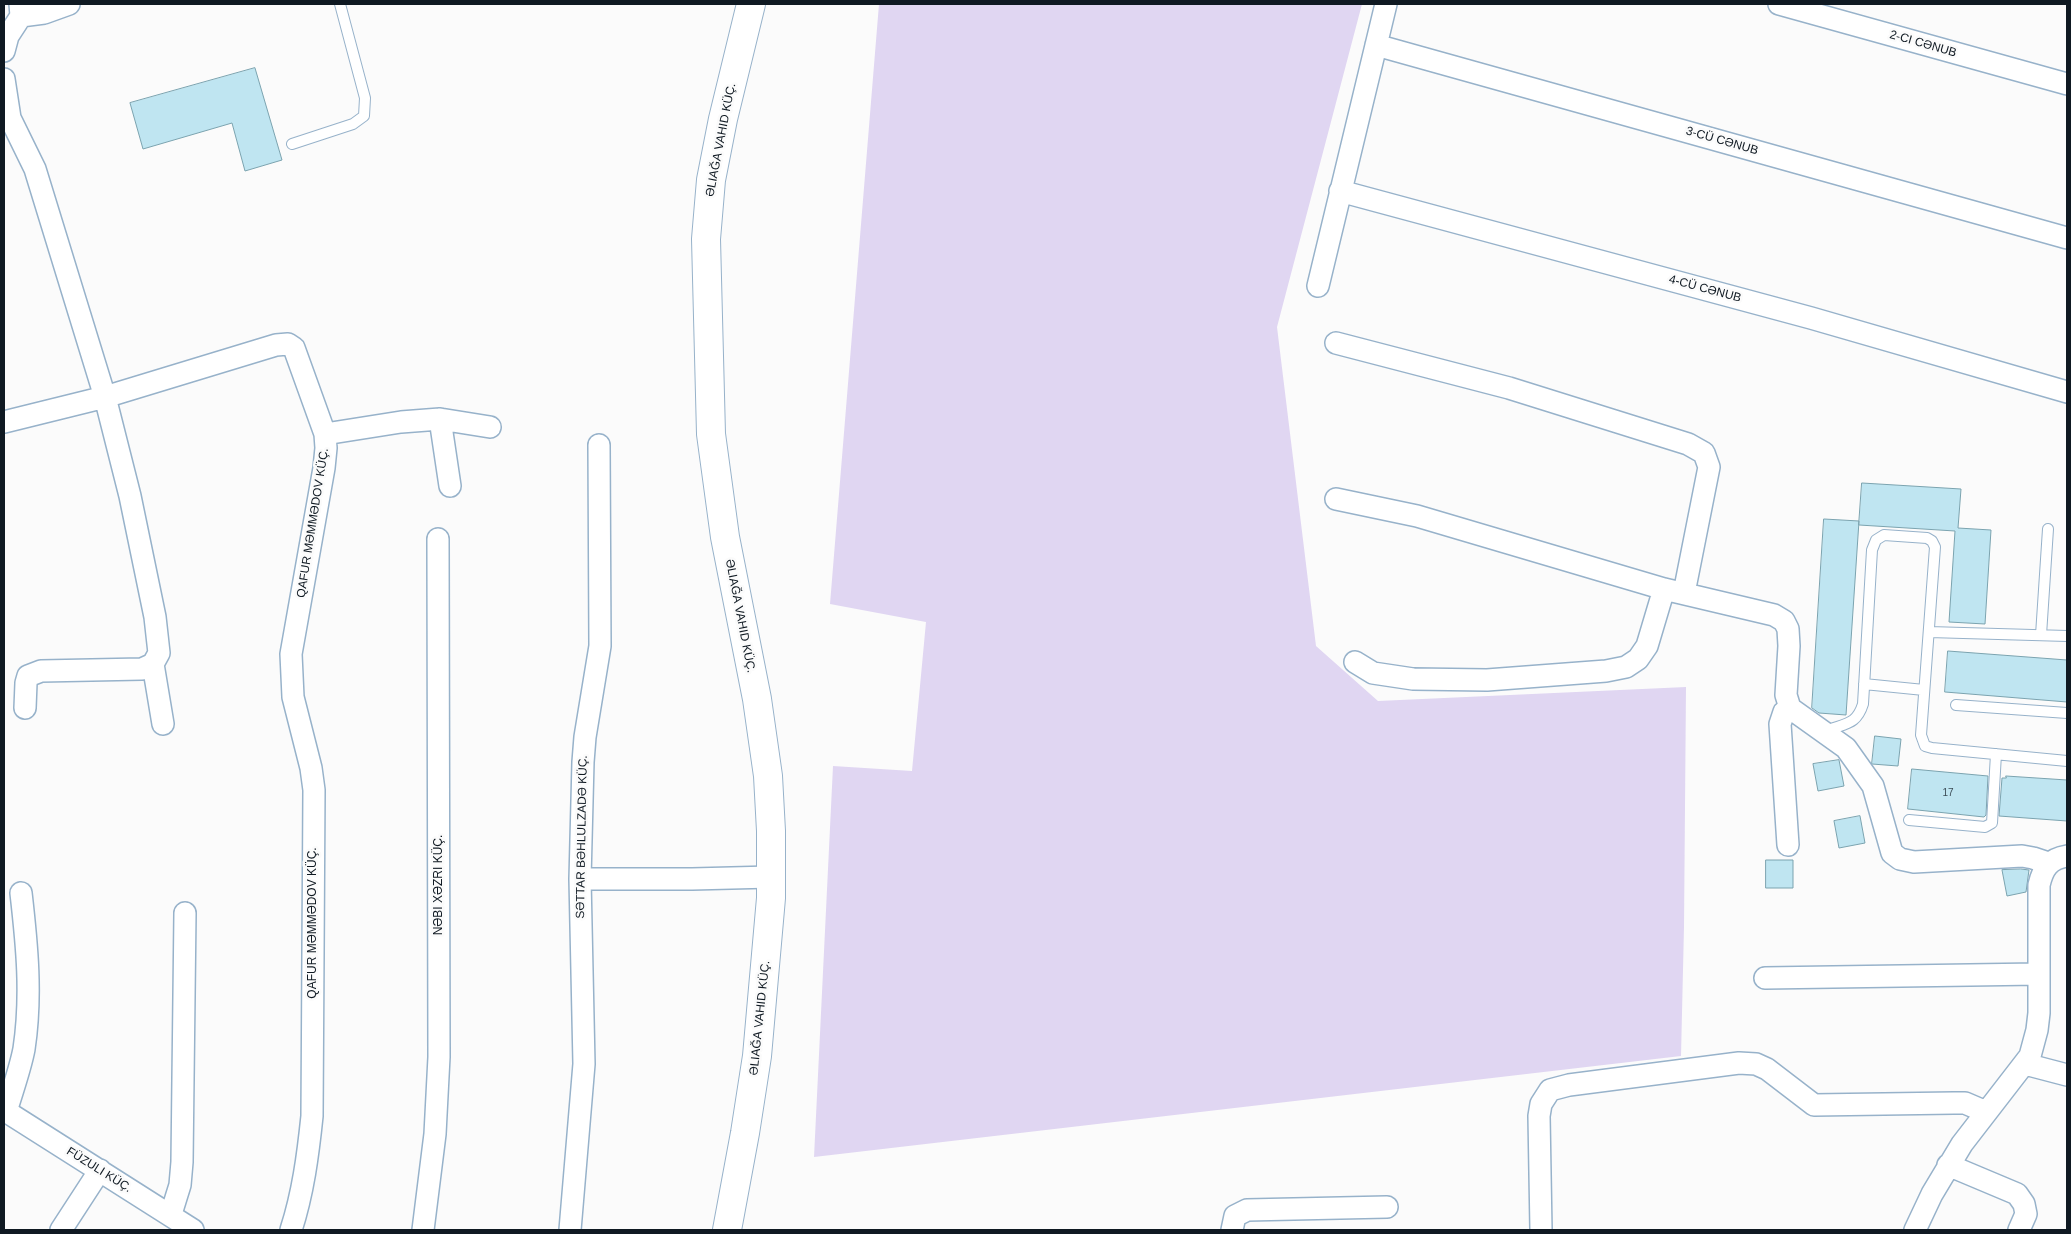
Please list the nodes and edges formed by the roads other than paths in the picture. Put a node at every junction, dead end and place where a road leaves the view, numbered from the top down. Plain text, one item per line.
1 (69, 4) edge
2 (340, 4) edge
3 (751, 4) edge
4 (1386, 4) edge
5 (1779, 4) edge
6 (21, 10) edge
7 (1376, 45) junction
8 (4, 51) edge
9 (4, 79) edge
10 (2067, 84) edge
11 (292, 144) dead end
12 (1340, 191) junction
13 (2067, 238) edge
14 (1318, 286) dead end
15 (1336, 343) dead end
16 (2067, 392) edge
17 (106, 397) junction
18 (440, 419) junction
19 (4, 422) edge
20 (490, 427) dead end
21 (325, 434) junction
22 (599, 445) dead end
23 (450, 486) dead end
24 (1336, 499) dead end
25 (2048, 529) dead end
26 (438, 539) dead end
27 (1674, 591) junction
28 (1929, 632) junction
29 (2041, 635) junction
30 (2067, 636) edge
31 (1356, 662) dead end
32 (153, 664) junction
33 (1864, 684) junction
34 (1924, 690) junction
35 (1956, 705) dead end
36 (25, 708) dead end
37 (1790, 708) junction
38 (2067, 713) edge
39 (163, 724) dead end
40 (1831, 729) dead end
41 (1996, 754) junction
42 (2067, 761) edge
43 (1909, 820) dead end
44 (1788, 845) dead end
45 (2058, 859) edge
46 (772, 877) junction
47 (580, 879) junction
48 (21, 892) dead end
49 (185, 913) dead end
50 (2038, 974) junction
51 (1765, 978) dead end
52 (2025, 1064) junction
53 (2067, 1075) edge
54 (5, 1111) edge
55 (1986, 1112) junction
56 (1948, 1165) junction
57 (100, 1170) junction
58 (1387, 1207) dead end
59 (171, 1214) junction
60 (61, 1230) edge
61 (194, 1230) edge
62 (291, 1230) edge
63 (423, 1230) edge
64 (570, 1230) edge
65 (727, 1230) edge
66 (1232, 1230) edge
67 (1540, 1230) edge
68 (1915, 1230) edge
69 (2019, 1230) edge

1 - 6 street
2 - 11 lane
3 - 46 street, ƏLIAĞA VAHID KÜÇ.
4 - 7 street
5 - 10 street, 2-CI CƏNUB
6 - 8 street
7 - 12 street
7 - 13 street, 3-CÜ CƏNUB
9 - 17 street
12 - 14 street
12 - 16 street, 4-CÜ CƏNUB
15 - 27 street
17 - 19 street, QAFUR MƏMMƏDOV KÜÇ.
17 - 21 street, QAFUR MƏMMƏDOV KÜÇ.
17 - 32 street
18 - 20 street
18 - 21 street
18 - 23 street
21 - 62 street, QAFUR MƏMMƏDOV KÜÇ.
22 - 47 street, SƏTTAR BƏHLULZADƏ KÜÇ.
24 - 27 street
25 - 29 lane
26 - 63 street, NƏBI XƏZRI KÜÇ.
27 - 31 street
27 - 37 street
28 - 29 lane
28 - 33 lane
28 - 34 lane
29 - 30 lane
32 - 36 street
32 - 39 street
33 - 34 lane
33 - 40 lane
34 - 41 lane
35 - 38 lane
37 - 44 street
37 - 45 street
41 - 42 lane
41 - 43 lane
45 - 50 street
46 - 47 street
46 - 65 street, ƏLIAĞA VAHID KÜÇ.
47 - 64 street, SƏTTAR BƏHLULZADƏ KÜÇ.
48 - 54 street
49 - 59 street
50 - 51 street
50 - 52 street
52 - 53 street
52 - 55 street
54 - 57 street, FÜZULI KÜÇ.
55 - 56 street
55 - 67 street
56 - 68 street
56 - 69 street
57 - 59 street, FÜZULI KÜÇ.
57 - 60 street
58 - 66 street
59 - 61 street, FÜZULI KÜÇ.

